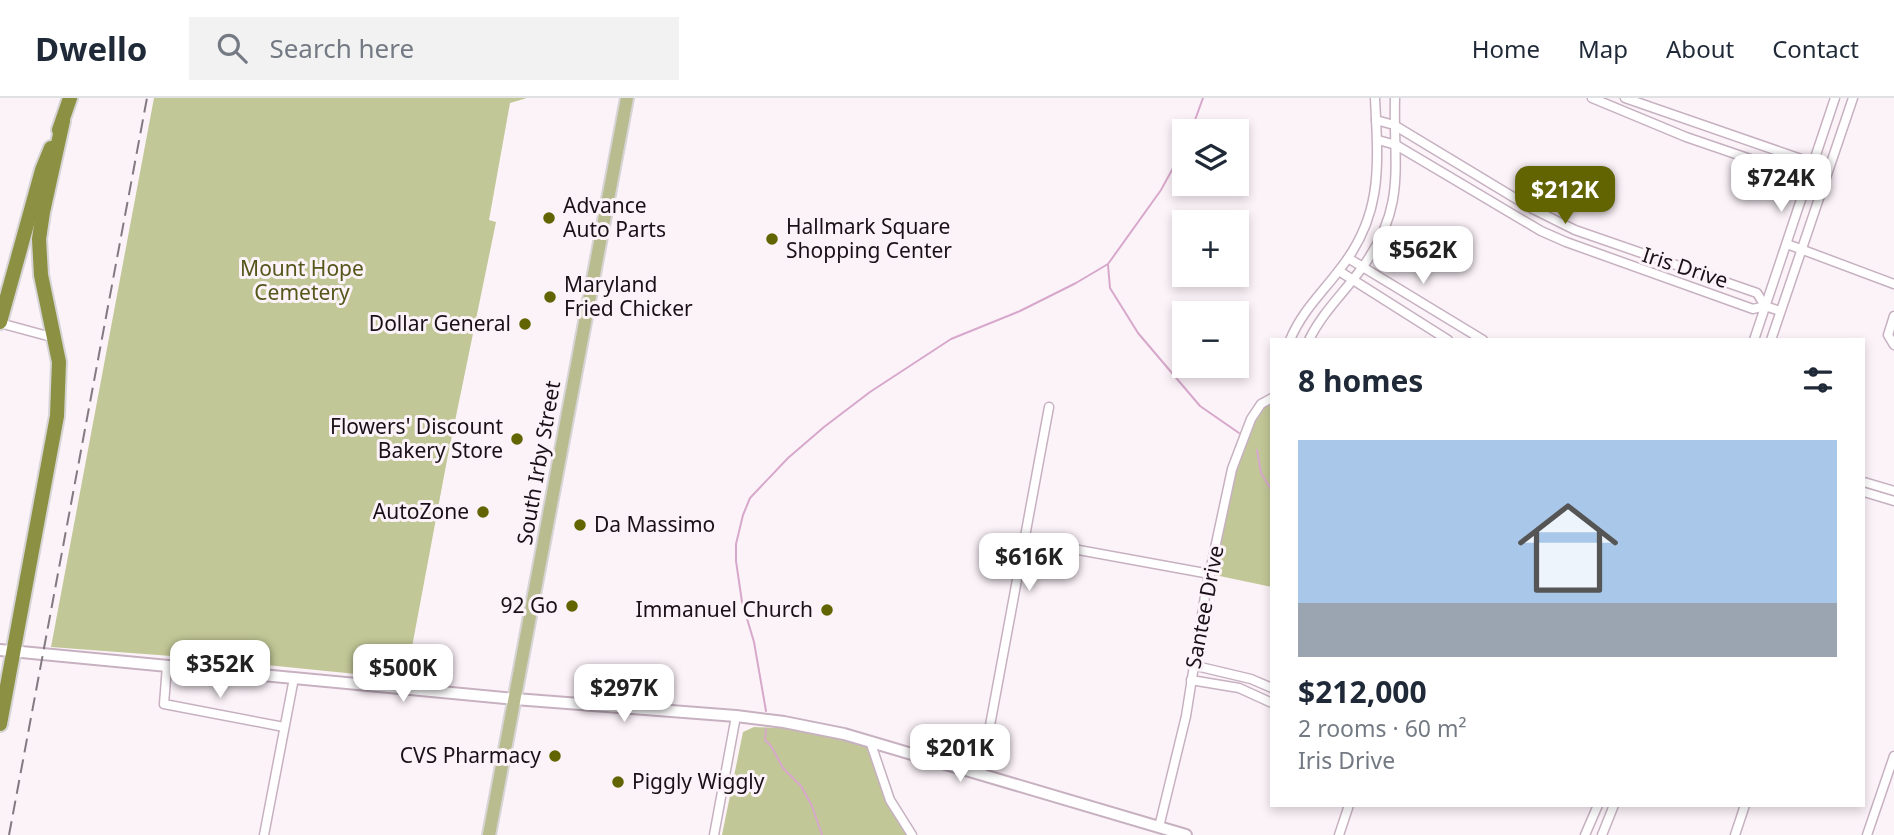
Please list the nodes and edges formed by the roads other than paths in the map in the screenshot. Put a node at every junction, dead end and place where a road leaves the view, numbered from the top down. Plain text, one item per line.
1 (71, 98) edge
2 (627, 98) edge
3 (1376, 98) edge
4 (1395, 98) edge
5 (1592, 98) edge
6 (1625, 98) edge
7 (1835, 98) edge
8 (1853, 98) edge
9 (1376, 120) junction
10 (63, 121) junction
11 (1394, 125) junction
12 (1378, 140) junction
13 (1396, 145) junction
14 (1813, 164) junction
15 (1809, 178) junction
16 (1825, 180) junction
17 (1787, 244) junction
18 (1802, 250) junction
19 (1348, 258) junction
20 (1363, 267) junction
21 (1339, 271) junction
22 (15, 272) junction
23 (41, 275) junction
24 (1353, 279) junction
25 (1894, 284) edge
26 (1765, 306) junction
27 (1780, 312) junction
28 (1894, 316) edge
29 (0, 322) edge
30 (55, 338) junction
31 (1291, 338) edge
32 (1310, 338) edge
33 (1445, 338) edge
34 (1480, 338) edge
35 (1755, 338) edge
36 (1772, 338) edge
37 (1894, 345) edge
38 (1270, 400) edge
39 (1049, 407) dead end
40 (1865, 482) edge
41 (1894, 491) edge
42 (1865, 492) edge
43 (1894, 501) edge
44 (1024, 540) junction
45 (1210, 574) junction
46 (7, 651) edge
47 (1192, 665) junction
48 (167, 666) junction
49 (294, 678) junction
50 (1191, 680) junction
51 (1270, 687) edge
52 (515, 699) junction
53 (1270, 702) edge
54 (736, 716) junction
55 (0, 724) edge
56 (284, 727) junction
57 (870, 741) junction
58 (1894, 756) edge
59 (981, 774) junction
60 (1348, 807) edge
61 (1597, 807) edge
62 (1613, 807) edge
63 (1744, 807) edge
64 (1158, 827) junction
65 (264, 835) edge
66 (489, 835) edge
67 (714, 835) edge
68 (912, 835) edge
69 (1186, 835) edge
70 (1339, 835) edge
71 (1585, 835) edge
72 (1602, 835) edge
73 (1735, 835) edge
74 (1867, 835) edge

1 - 10 highway
2 - 52 main road, South Irby Street
3 - 9 street
4 - 11 street
5 - 15 street
6 - 14 street
7 - 14 street
8 - 16 street
9 - 11 street, Iris Drive
9 - 12 street
10 - 22 highway
10 - 23 highway
11 - 13 street
11 - 26 street, Iris Drive
12 - 13 street, Iris Drive
12 - 19 street
13 - 20 street
13 - 26 street, Iris Drive
14 - 15 street
14 - 16 street
15 - 16 street
15 - 17 street
16 - 18 street
17 - 18 street
17 - 26 street
18 - 25 street
18 - 27 street
19 - 20 street
19 - 21 street
20 - 24 street
20 - 34 street
21 - 24 street
21 - 31 street
22 - 23 highway
22 - 29 highway
23 - 30 highway
24 - 32 street
24 - 33 street
26 - 27 street, Iris Drive
26 - 35 street
27 - 36 street
28 - 37 street
29 - 30 street
30 - 46 highway
38 - 45 street, Santee Drive
39 - 44 street
40 - 41 street
42 - 43 street
44 - 45 street
44 - 59 street
45 - 47 street, Santee Drive
46 - 48 street
46 - 55 highway
47 - 50 street, Santee Drive
47 - 51 street
48 - 49 street
48 - 56 street
49 - 52 street
49 - 56 street
50 - 53 street
50 - 64 street, Santee Drive
52 - 54 street
52 - 66 main road, South Irby Street
54 - 57 street
54 - 67 street
56 - 65 street
57 - 59 street
57 - 68 street
58 - 74 street
59 - 64 street
60 - 70 street
61 - 71 street
62 - 72 street
63 - 73 street
64 - 69 street

